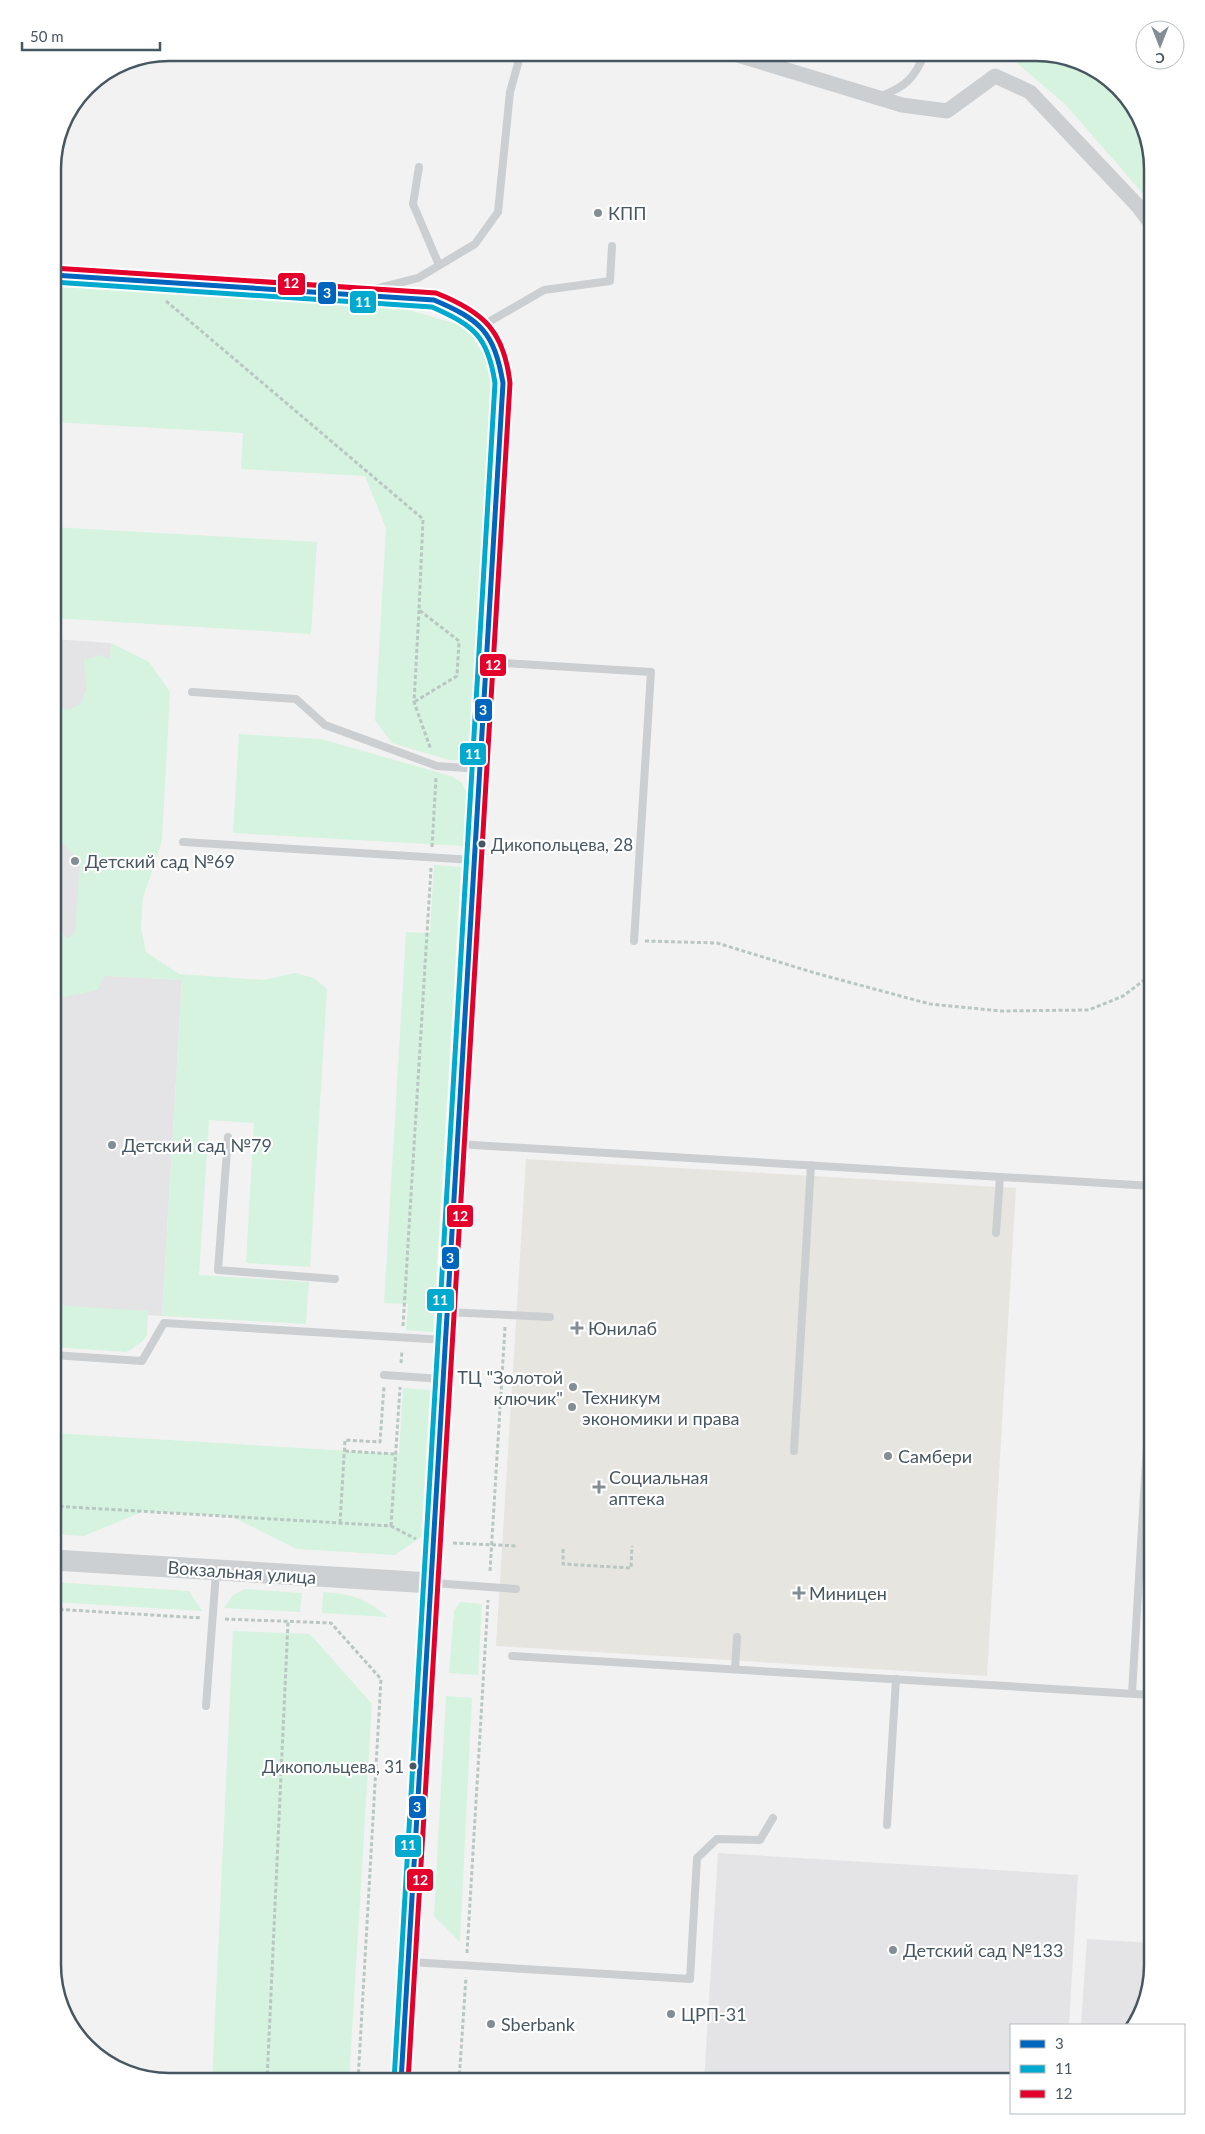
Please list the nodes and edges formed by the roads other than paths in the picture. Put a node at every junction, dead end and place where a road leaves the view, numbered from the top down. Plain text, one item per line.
1 (519, 61) edge
2 (757, 61) edge
3 (922, 61) edge
4 (876, 97) junction
5 (419, 168) dead end
6 (1144, 214) edge
7 (612, 246) dead end
8 (439, 265) junction
9 (61, 276) edge
10 (352, 294) junction
11 (480, 327) junction
12 (486, 662) junction
13 (192, 692) dead end
14 (480, 769) junction
15 (183, 842) dead end
16 (474, 860) junction
17 (634, 941) road end
18 (228, 1137) dead end
19 (457, 1144) junction
20 (811, 1166) junction
21 (1000, 1177) junction
22 (1144, 1186) edge
23 (996, 1232) dead end
24 (335, 1279) dead end
25 (447, 1312) junction
26 (550, 1317) dead end
27 (445, 1340) junction
28 (61, 1356) edge
29 (384, 1375) road end
30 (443, 1378) junction
31 (794, 1451) dead end
32 (1144, 1495) edge
33 (61, 1561) edge
34 (216, 1570) junction
35 (431, 1583) junction
36 (516, 1589) dead end
37 (737, 1637) dead end
38 (512, 1656) dead end
39 (735, 1669) junction
40 (896, 1679) junction
41 (1132, 1693) junction
42 (1144, 1694) edge
43 (206, 1706) dead end
44 (773, 1818) dead end
45 (887, 1825) dead end
46 (408, 1962) junction
47 (401, 2073) edge

1 - 8 lane
2 - 4 street
3 - 4 lane
4 - 6 street
5 - 8 lane
7 - 11 lane
8 - 10 lane
9 - 10 street
10 - 11 street
11 - 12 street
12 - 14 street
12 - 17 lane
13 - 14 lane
14 - 16 street
15 - 16 lane
16 - 19 street
18 - 24 lane
19 - 20 lane
19 - 25 street
20 - 21 lane
20 - 31 lane
21 - 22 lane
21 - 23 lane
25 - 26 lane
25 - 27 street
27 - 28 lane
27 - 30 street
29 - 30 lane
30 - 35 street
32 - 41 lane
33 - 34 main road, Вокзальная улица
34 - 35 main road, Вокзальная улица
34 - 43 lane
35 - 36 lane
35 - 46 main road
37 - 39 lane
38 - 39 lane
39 - 40 lane
40 - 41 lane
40 - 45 lane
41 - 42 lane
44 - 46 lane
46 - 47 main road

